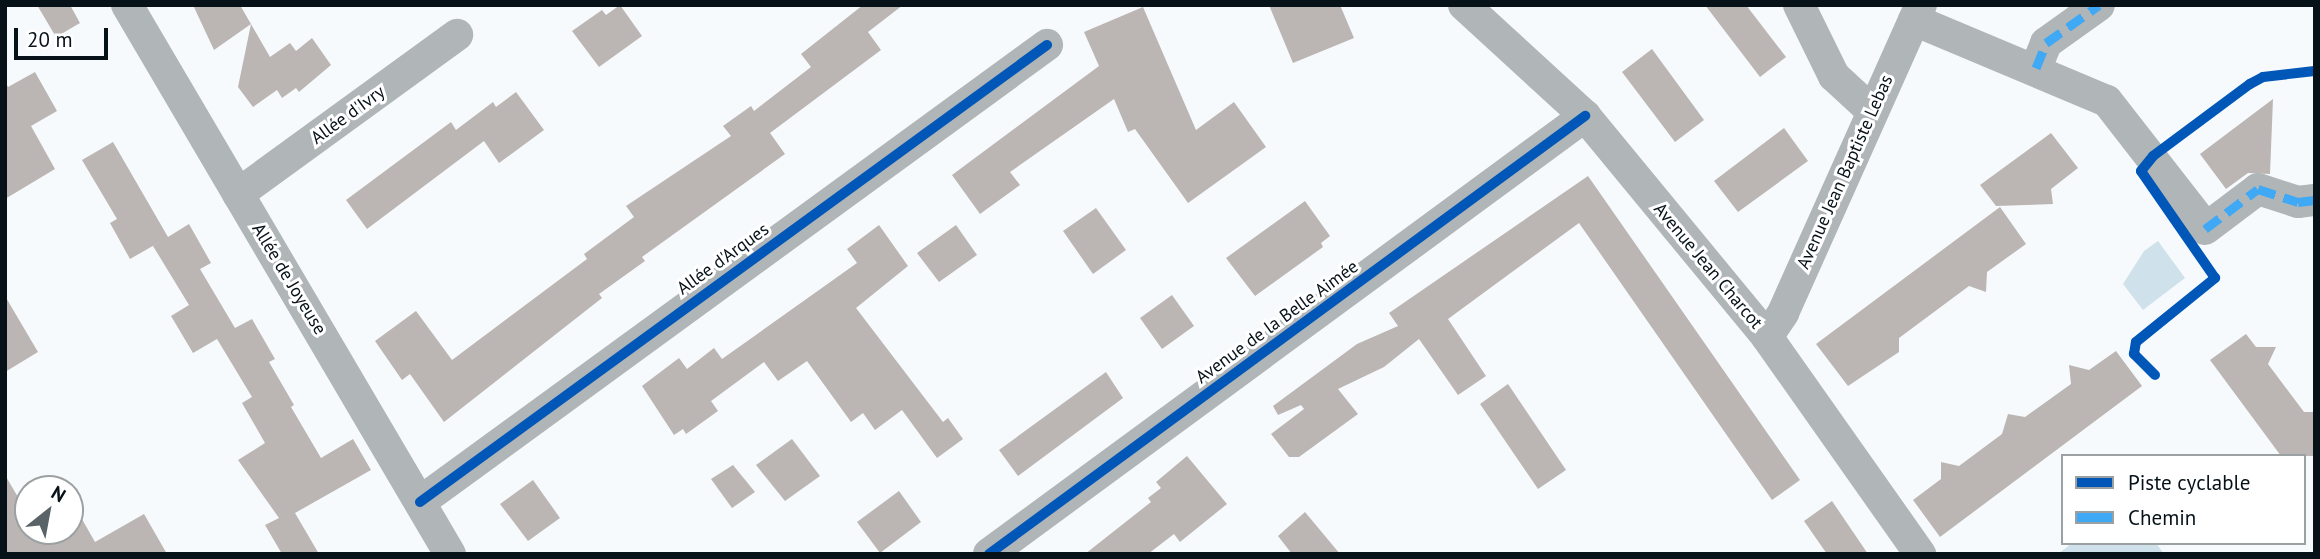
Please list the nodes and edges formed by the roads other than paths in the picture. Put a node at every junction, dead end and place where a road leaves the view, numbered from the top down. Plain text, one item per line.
1 (127, 5) edge
2 (1464, 5) edge
3 (1799, 5) edge
4 (2099, 5) edge
5 (1917, 13) edge
6 (457, 35) dead end
7 (1047, 45) dead end
8 (2036, 68) junction
9 (1872, 111) junction
10 (1585, 116) junction
11 (238, 194) junction
12 (2315, 200) edge
13 (1767, 337) junction
14 (420, 502) junction
15 (450, 554) edge
16 (989, 554) edge
17 (1920, 554) edge

1 - 11 street, Allée de Joyeuse
2 - 10 street, Avenue Jean Charcot
3 - 9 street
4 - 8 street
5 - 8 street
5 - 9 street, Avenue Jean Baptiste Lebas
6 - 11 street, Allée d'Ivry
7 - 14 street, Allée d'Arques
8 - 12 street
9 - 13 street, Avenue Jean Baptiste Lebas
10 - 13 street, Avenue Jean Charcot
10 - 16 street, Avenue de la Belle Aimée
11 - 14 street, Allée de Joyeuse
13 - 17 street, Avenue Jean Charcot
14 - 15 street, Allée de Joyeuse

